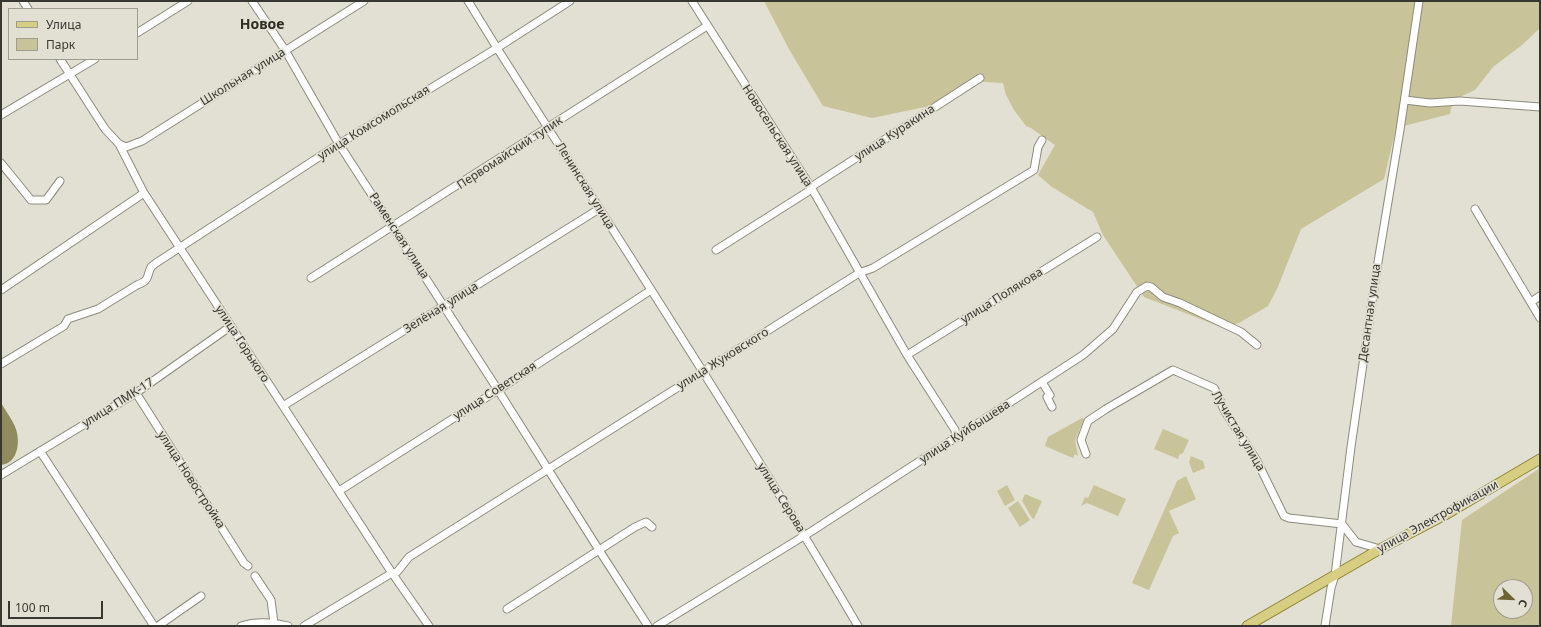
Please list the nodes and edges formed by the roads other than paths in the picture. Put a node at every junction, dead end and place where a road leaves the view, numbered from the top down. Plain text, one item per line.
1 (188, 1) edge
2 (252, 1) edge
3 (364, 1) edge
4 (468, 1) edge
5 (570, 1) edge
6 (692, 1) edge
7 (1419, 1) edge
8 (707, 26) junction
9 (138, 32) edge
10 (497, 48) junction
11 (285, 50) junction
12 (61, 60) edge
13 (93, 60) edge
14 (70, 74) junction
15 (980, 78) dead end
16 (1405, 100) junction
17 (1540, 107) edge
18 (1, 116) edge
19 (548, 128) junction
20 (1042, 140) dead end
21 (119, 144) junction
22 (339, 144) junction
23 (1, 163) edge
24 (60, 181) dead end
25 (811, 188) junction
26 (144, 193) junction
27 (599, 209) junction
28 (1475, 209) dead end
29 (393, 227) junction
30 (1097, 237) dead end
31 (180, 248) junction
32 (716, 250) dead end
33 (859, 273) junction
34 (311, 278) dead end
35 (1, 290) edge
36 (650, 290) junction
37 (1540, 296) edge
38 (1531, 302) junction
39 (444, 306) junction
40 (1540, 318) edge
41 (231, 326) junction
42 (1257, 345) dead end
43 (907, 355) junction
44 (1, 364) edge
45 (703, 371) junction
46 (1042, 382) junction
47 (498, 390) junction
48 (136, 393) junction
49 (283, 406) junction
50 (1052, 407) dead end
51 (956, 438) junction
52 (40, 451) junction
53 (1086, 454) dead end
54 (1540, 459) edge
55 (548, 469) junction
56 (1, 475) edge
57 (339, 491) junction
58 (1342, 524) junction
59 (652, 527) dead end
60 (805, 536) junction
61 (1380, 549) junction
62 (599, 550) junction
63 (248, 566) dead end
64 (392, 573) junction
65 (1335, 575) junction
66 (255, 576) dead end
67 (201, 596) dead end
68 (507, 609) dead end
69 (274, 622) junction
70 (154, 626) edge
71 (158, 626) edge
72 (241, 626) edge
73 (288, 626) edge
74 (304, 626) edge
75 (429, 626) edge
76 (648, 626) edge
77 (657, 626) edge
78 (858, 626) edge
79 (1247, 626) edge
80 (1325, 626) edge

1 - 9 street
2 - 11 street, Раменская улица
3 - 11 street, Школьная улица
4 - 10 street, Ленинская улица
5 - 10 street, улица Комсомольская
6 - 8 street, Новосельская улица
7 - 16 street, Десантная улица
8 - 19 street, Первомайский тупик
8 - 25 street, Новосельская улица
10 - 19 street, Ленинская улица
10 - 22 street, улица Комсомольская
11 - 21 street, Школьная улица
11 - 22 street, Раменская улица
12 - 14 street, улица Горького
13 - 14 street
14 - 18 street
14 - 21 street, улица Горького
15 - 25 street, улица Куракина
16 - 17 street
16 - 58 street, Десантная улица
19 - 27 street, Ленинская улица
19 - 29 street, Первомайский тупик
20 - 33 street, улица Жуковского
21 - 26 street, улица Горького
22 - 29 street, Раменская улица
22 - 31 street, улица Комсомольская
23 - 24 street
25 - 32 street, улица Куракина
25 - 33 street, Новосельская улица
26 - 31 street, улица Горького
26 - 35 street
27 - 36 street, Ленинская улица
27 - 39 street, Зелёная улица
28 - 38 street
29 - 34 street, Первомайский тупик
29 - 39 street, Раменская улица
30 - 43 street, улица Полякова
31 - 41 street, улица Горького
31 - 44 street
33 - 43 street, Новосельская улица
33 - 45 street, улица Жуковского
36 - 45 street, Ленинская улица
36 - 47 street, улица Советская
37 - 38 street
38 - 40 street
39 - 47 street, Раменская улица
39 - 49 street, Зелёная улица
41 - 48 street, улица ПМК-17
41 - 49 street, улица Горького
42 - 46 street, улица Куйбышева
43 - 51 street, Новосельская улица
45 - 55 street, улица Жуковского
45 - 60 street, улица Серова
46 - 50 street
46 - 51 street, улица Куйбышева
47 - 55 street, Раменская улица
47 - 57 street, улица Советская
48 - 52 street, улица ПМК-17
48 - 63 street, улица Новостройка
49 - 57 street, улица Горького
51 - 60 street, улица Куйбышева
52 - 56 street, улица ПМК-17
52 - 70 street
53 - 58 street, Лучистая улица
54 - 61 main road, улица Электрофикации
55 - 62 street, Раменская улица
55 - 64 street, улица Жуковского
57 - 64 street, улица Горького
58 - 61 street
58 - 65 street, Десантная улица
59 - 62 street
60 - 77 street, улица Куйбышева
60 - 78 street, улица Серова
61 - 65 main road, улица Электрофикации
62 - 68 street
62 - 76 street, Раменская улица
64 - 74 street, улица Жуковского
64 - 75 street, улица Горького
65 - 79 main road, улица Электрофикации
65 - 80 street, Десантная улица
66 - 69 street
67 - 71 street
69 - 72 street
69 - 73 street

